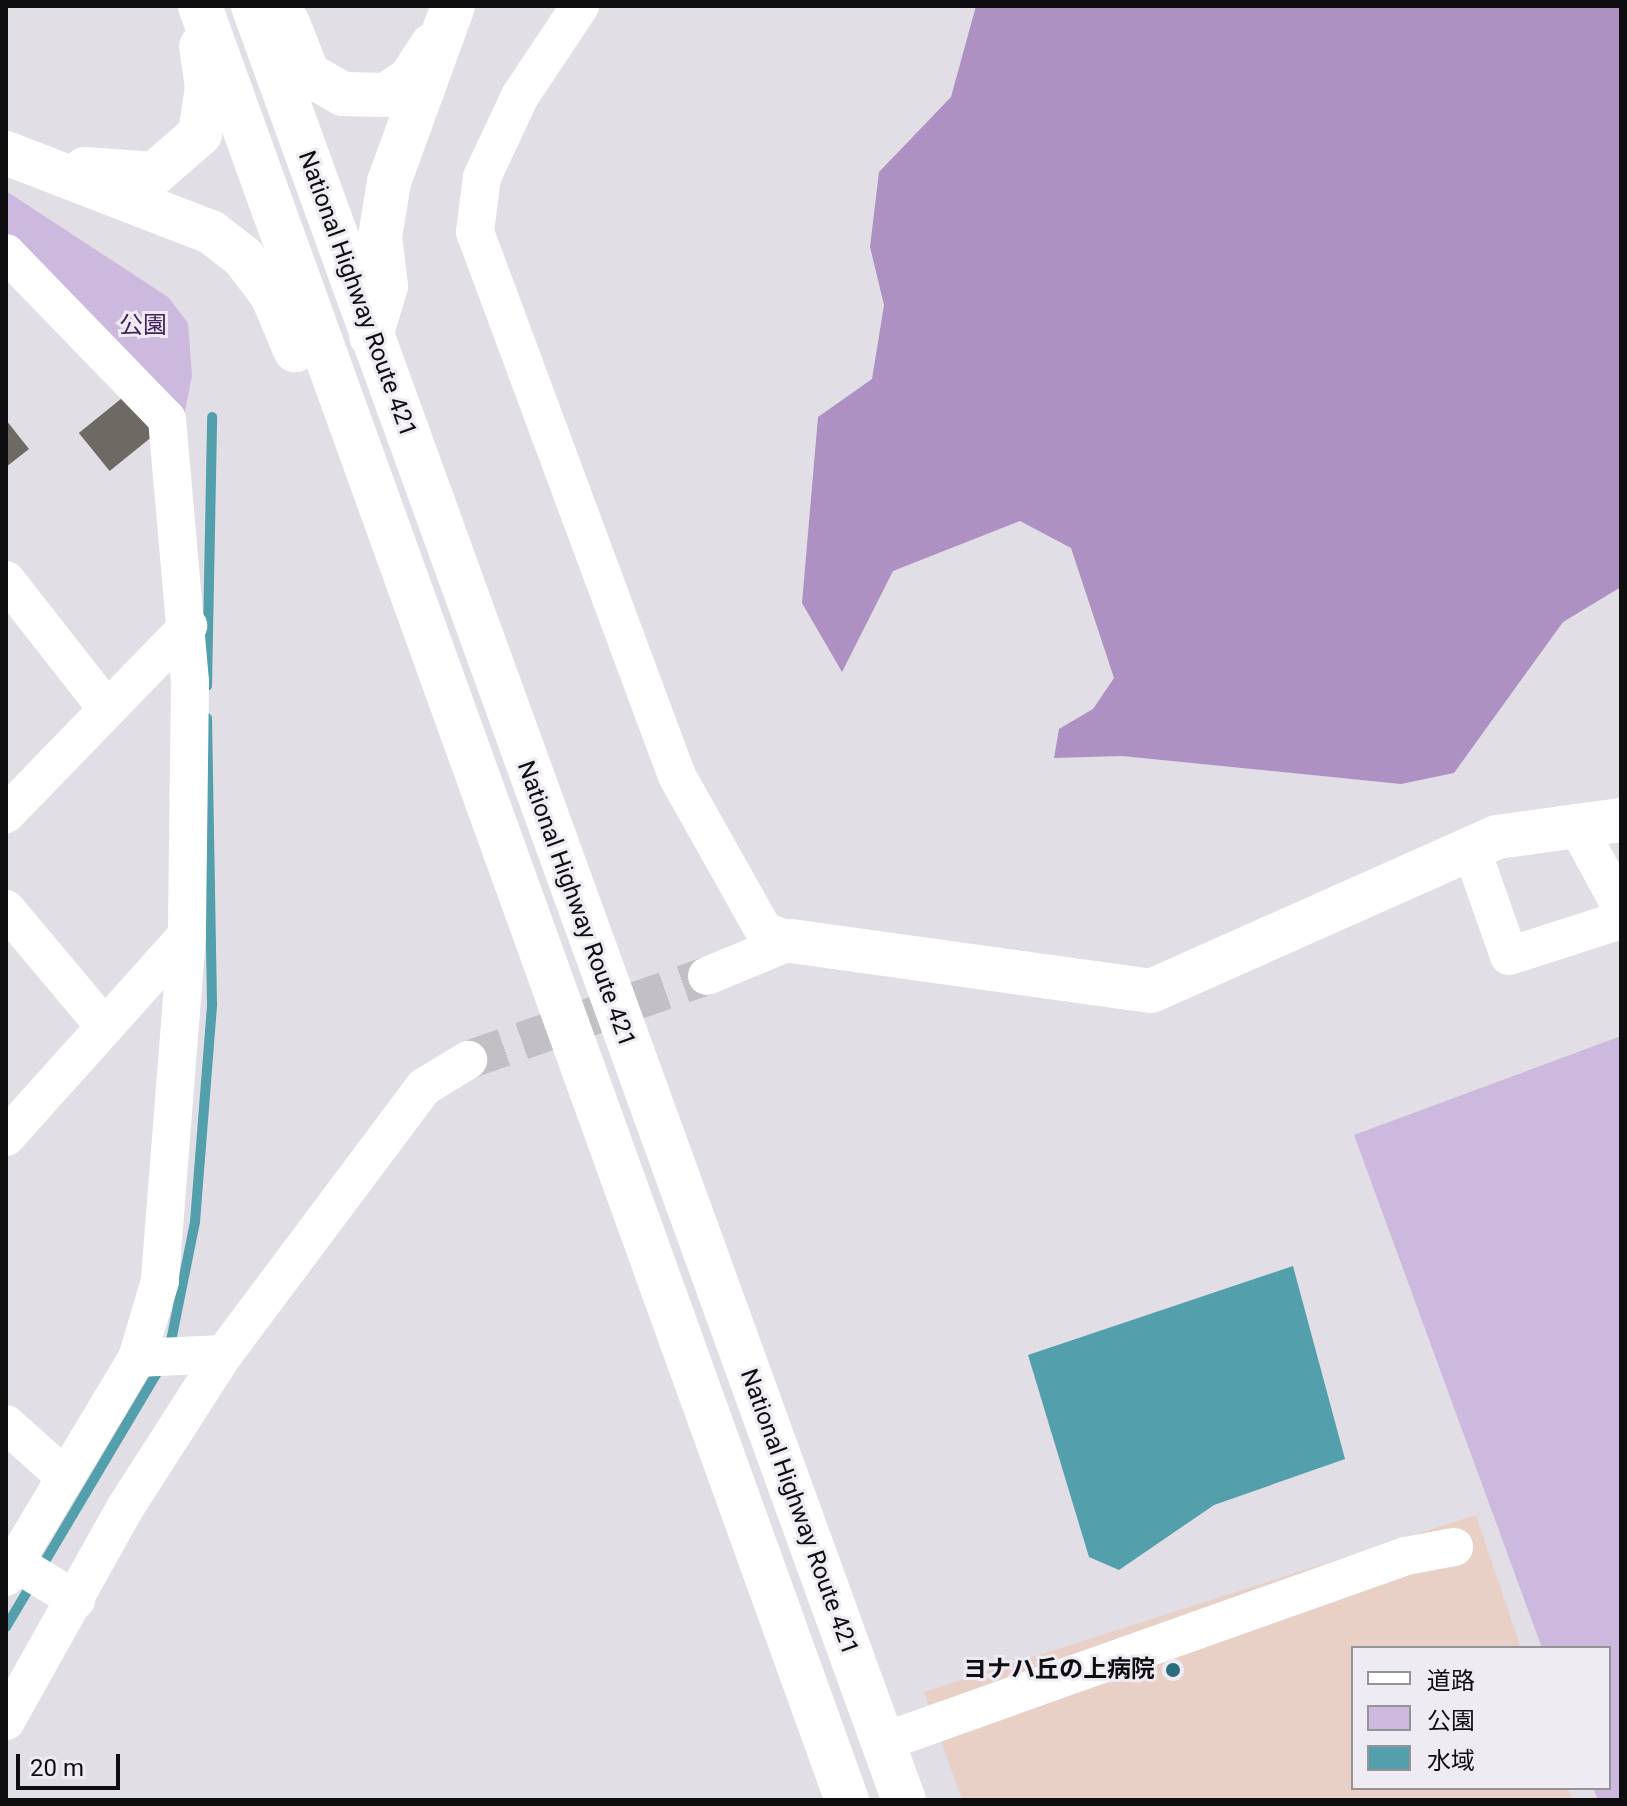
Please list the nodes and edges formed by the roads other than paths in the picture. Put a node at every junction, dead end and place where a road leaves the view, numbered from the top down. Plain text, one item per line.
1 (198, 6) edge
2 (253, 6) edge
3 (281, 6) edge
4 (580, 6) edge
5 (450, 15) edge
6 (6, 146) edge
7 (6, 153) edge
8 (6, 253) edge
9 (371, 336) junction
10 (379, 502) junction
11 (6, 580) edge
12 (188, 626) junction
13 (104, 705) junction
14 (6, 814) edge
15 (1621, 820) edge
16 (1576, 824) junction
17 (1471, 848) junction
18 (1621, 907) edge
19 (6, 909) edge
20 (1621, 920) edge
21 (187, 935) junction
22 (791, 941) junction
23 (707, 976) tunnel mouth
24 (105, 1027) junction
25 (468, 1060) tunnel mouth
26 (6, 1137) edge
27 (224, 1354) junction
28 (137, 1358) junction
29 (6, 1424) edge
30 (65, 1477) junction
31 (1454, 1547) dead end
32 (10, 1569) edge
33 (76, 1600) junction
34 (6, 1721) edge
35 (883, 1742) junction
36 (847, 1800) edge
37 (904, 1800) edge

1 - 6 main road
1 - 10 main road, National Highway Route 421
2 - 9 main road, National Highway Route 421
3 - 5 main road
4 - 22 street
5 - 9 main road
7 - 10 main road
8 - 12 street
9 - 35 main road, National Highway Route 421
10 - 36 main road, National Highway Route 421
11 - 13 street
12 - 13 street
12 - 21 street
13 - 14 street
15 - 16 main road
16 - 17 main road
16 - 18 street
17 - 20 street
17 - 22 main road
19 - 24 street
21 - 24 street
21 - 28 street
22 - 23 street
24 - 26 street
25 - 27 street
27 - 28 street
27 - 33 street
28 - 30 street
29 - 30 street
30 - 32 street
31 - 35 street
32 - 33 street
33 - 34 street
35 - 37 main road, National Highway Route 421

